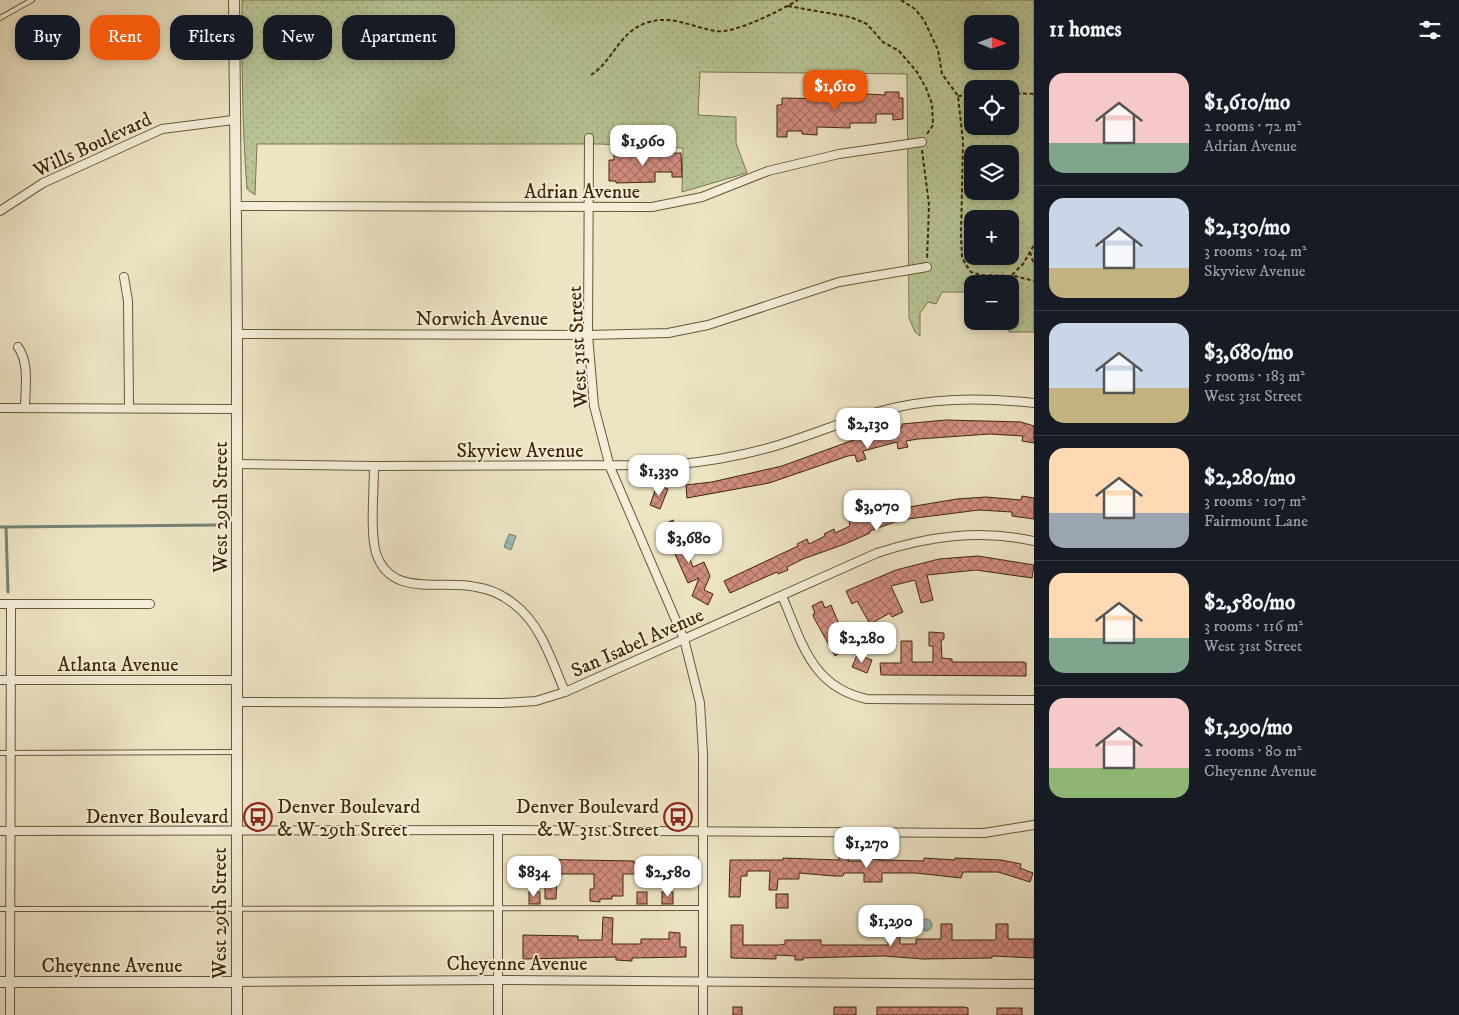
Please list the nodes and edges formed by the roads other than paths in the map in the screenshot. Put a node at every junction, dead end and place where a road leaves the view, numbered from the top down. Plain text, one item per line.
1 (32, 0) edge
2 (234, 0) edge
3 (0, 18) edge
4 (233, 120) junction
5 (589, 138) dead end
6 (922, 142) road end
7 (235, 206) junction
8 (590, 208) junction
9 (0, 210) edge
10 (927, 267) road end
11 (124, 277) dead end
12 (237, 334) junction
13 (588, 335) junction
14 (18, 347) dead end
15 (1034, 403) edge
16 (0, 408) edge
17 (25, 408) junction
18 (129, 408) junction
19 (237, 409) junction
20 (237, 464) junction
21 (374, 466) junction
22 (610, 467) junction
23 (1034, 541) edge
24 (782, 596) junction
25 (0, 604) edge
26 (11, 604) junction
27 (150, 604) dead end
28 (684, 639) junction
29 (0, 680) edge
30 (11, 680) junction
31 (236, 680) junction
32 (565, 692) junction
33 (1034, 700) edge
34 (237, 702) junction
35 (237, 752) junction
36 (0, 753) edge
37 (11, 753) junction
38 (1034, 825) edge
39 (498, 830) junction
40 (0, 832) edge
41 (10, 832) junction
42 (237, 832) junction
43 (703, 832) junction
44 (498, 907) junction
45 (0, 908) edge
46 (10, 908) junction
47 (237, 908) junction
48 (703, 908) junction
49 (497, 980) junction
50 (5, 982) edge
51 (237, 982) junction
52 (703, 983) junction
53 (1034, 984) edge
54 (10, 1015) edge
55 (237, 1015) edge
56 (498, 1015) edge
57 (703, 1015) edge

1 - 3 lane
2 - 4 street, West 29th Street
4 - 7 street, West 29th Street
4 - 9 street, Wills Boulevard
5 - 8 street, West 31st Street
6 - 8 street, Adrian Avenue
7 - 8 street, Adrian Avenue
7 - 12 street, West 29th Street
8 - 13 street, West 31st Street
10 - 13 street, Norwich Avenue
11 - 18 street
12 - 13 street, Norwich Avenue
12 - 19 street, West 29th Street
13 - 22 street, West 31st Street
14 - 17 street
15 - 22 street, Skyview Avenue
16 - 17 street
17 - 18 street
18 - 19 street
19 - 20 street, West 29th Street
20 - 21 street, Skyview Avenue
20 - 31 street, West 29th Street
21 - 22 street, Skyview Avenue
21 - 32 street
22 - 28 street, West 31st Street
23 - 24 street, San Isabel Avenue
24 - 28 street, San Isabel Avenue
24 - 33 street
25 - 26 street
26 - 27 street
26 - 30 street
28 - 32 street, San Isabel Avenue
28 - 43 street, West 31st Street
29 - 30 street, Atlanta Avenue
30 - 31 street, Atlanta Avenue
30 - 37 street
31 - 34 street, West 29th Street
32 - 34 street, San Isabel Avenue
34 - 35 street, West 29th Street
35 - 37 lane
35 - 42 street, West 29th Street
36 - 37 lane
37 - 41 street
38 - 43 street, Denver Boulevard
39 - 42 street, Denver Boulevard
39 - 43 street, Denver Boulevard
39 - 44 street
40 - 41 street, Denver Boulevard
41 - 42 street, Denver Boulevard
41 - 46 street
42 - 47 street, West 29th Street
43 - 48 street, West 31st Street
44 - 47 lane
44 - 48 lane
44 - 49 street
45 - 46 lane
46 - 47 lane
46 - 50 street
47 - 51 street, West 29th Street
48 - 52 street, West 31st Street
49 - 51 street, Cheyenne Avenue
49 - 52 street, Cheyenne Avenue
49 - 56 street
50 - 51 street, Cheyenne Avenue
50 - 54 street
51 - 55 street, West 29th Street
52 - 53 street, Cheyenne Avenue
52 - 57 street, West 31st Street

